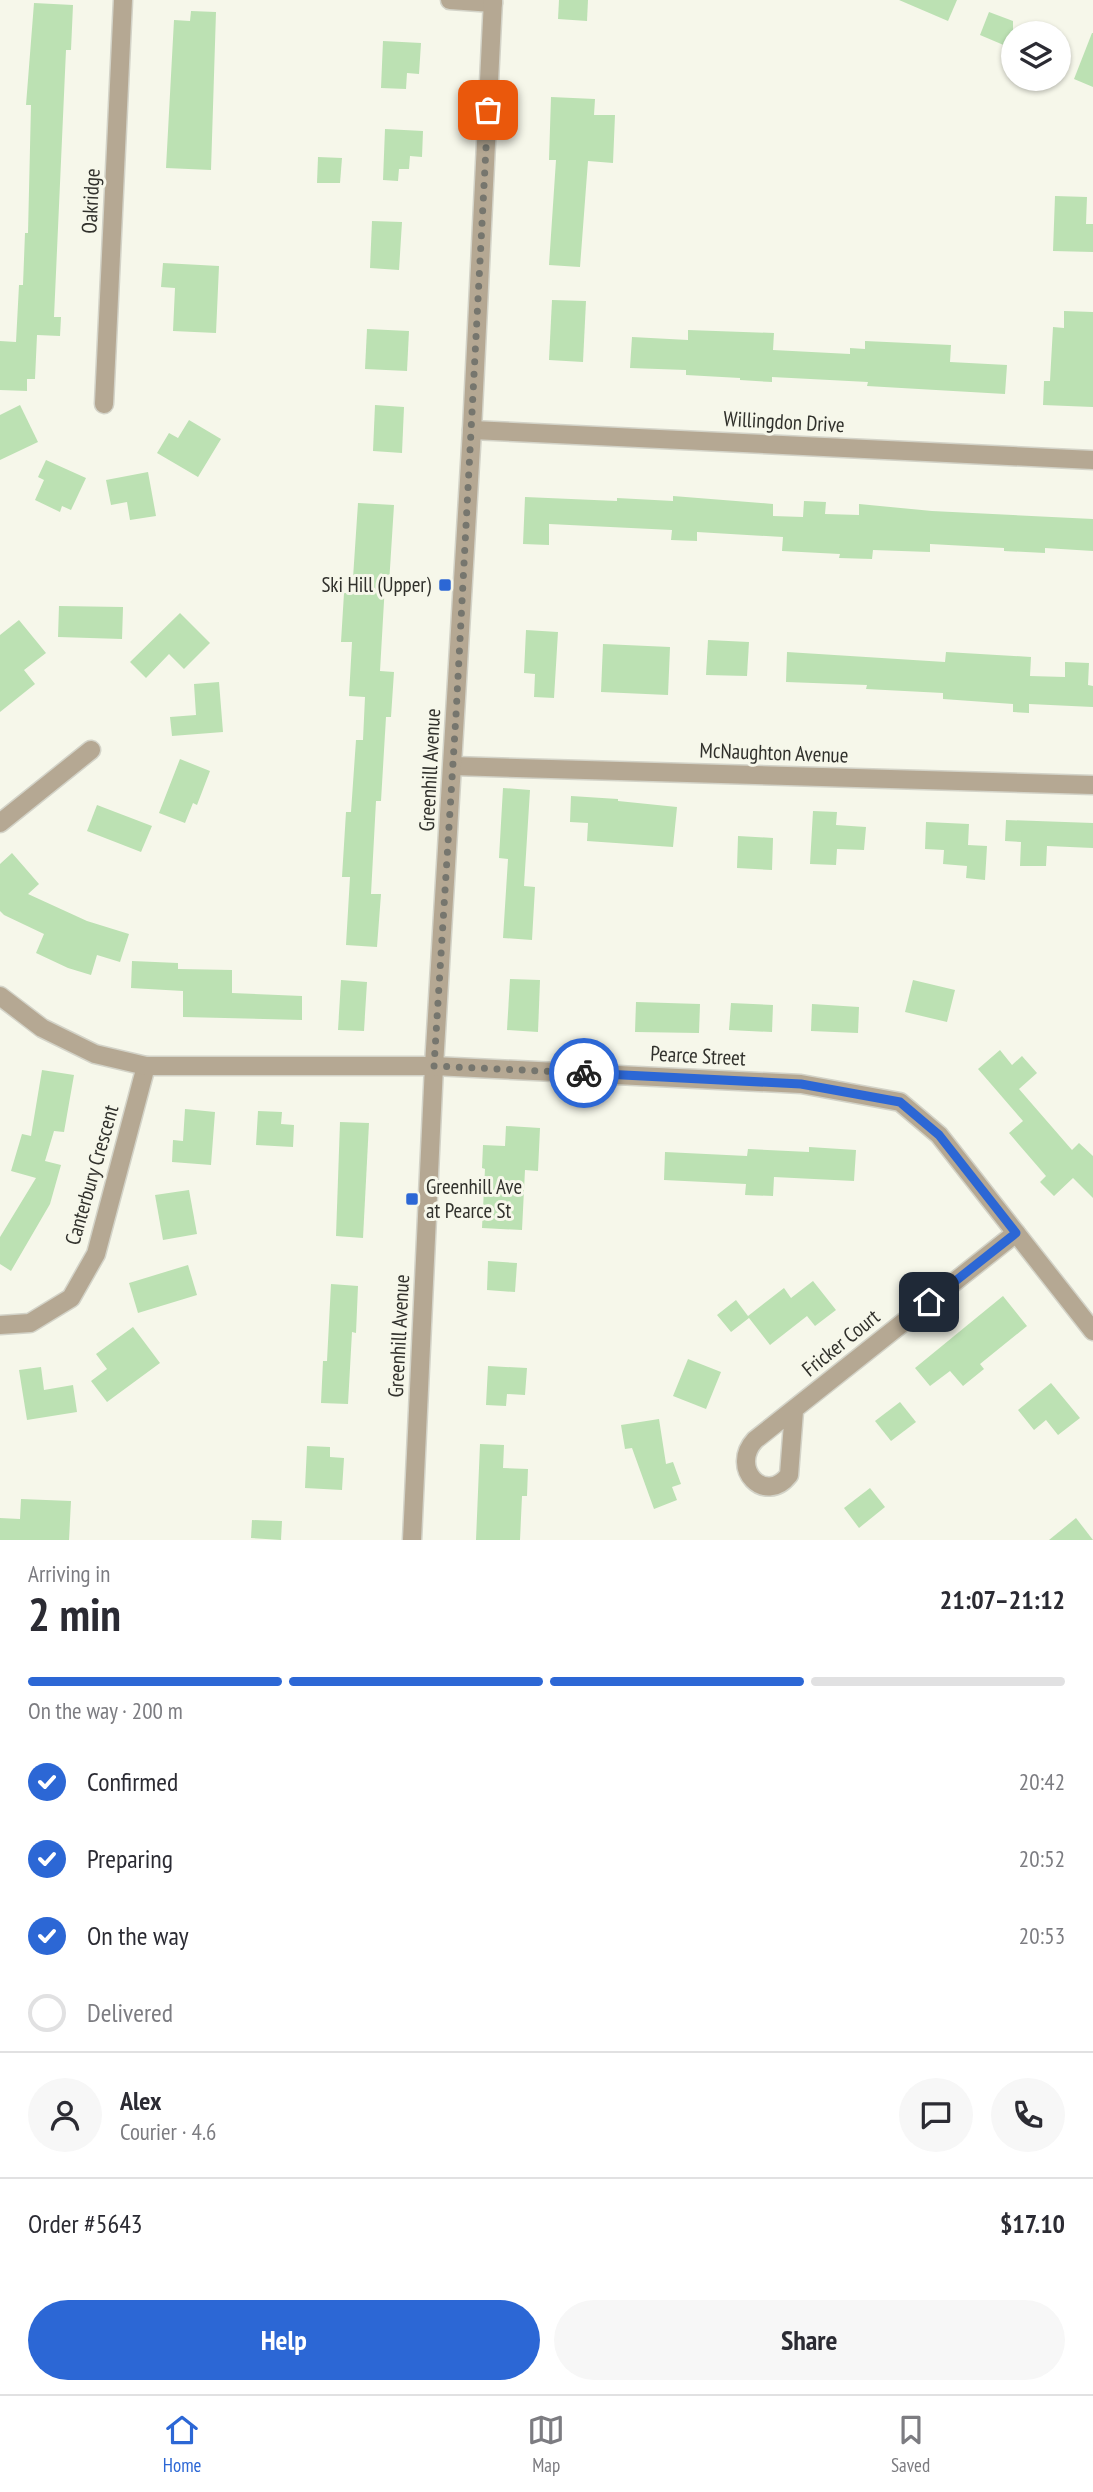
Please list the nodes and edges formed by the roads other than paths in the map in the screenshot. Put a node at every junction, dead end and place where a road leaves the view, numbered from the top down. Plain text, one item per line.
1 (123, 0) edge
2 (450, 0) edge
3 (493, 1) edge
4 (104, 404) dead end
5 (472, 430) junction
6 (1093, 460) edge
7 (91, 750) dead end
8 (453, 766) junction
9 (1093, 785) edge
10 (0, 823) edge
11 (0, 996) edge
12 (146, 1066) junction
13 (434, 1066) junction
14 (1016, 1233) junction
15 (0, 1325) edge
16 (1093, 1331) edge
17 (794, 1410) dead end
18 (412, 1540) edge

1 - 4 street, Oakridge
2 - 3 street
3 - 5 street, Greenhill Avenue
5 - 6 street, Willingdon Drive
5 - 8 street, Greenhill Avenue
7 - 10 street
8 - 9 street, McNaughton Avenue
8 - 13 street, Greenhill Avenue
11 - 12 street, Pearce Street
12 - 13 street, Pearce Street
12 - 15 street, Canterbury Crescent
13 - 14 street, Pearce Street
13 - 18 street, Greenhill Avenue
14 - 16 street, Pearce Street
14 - 17 street, Fricker Court

